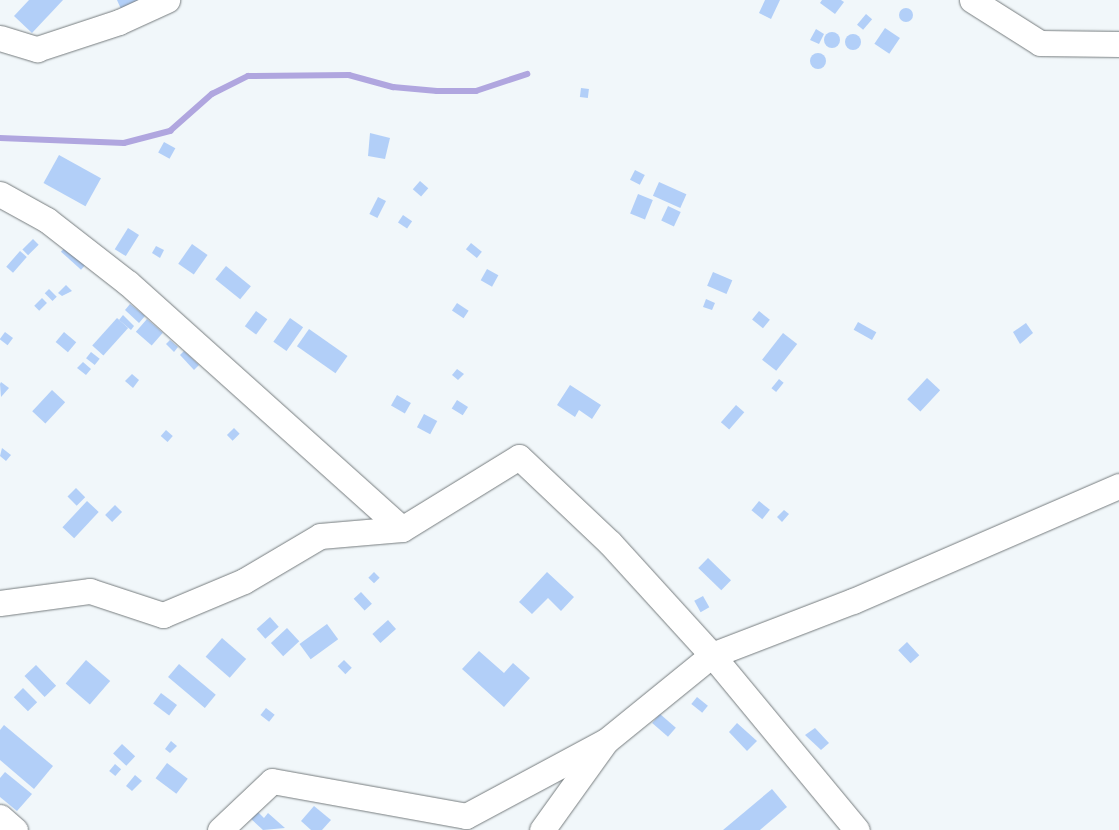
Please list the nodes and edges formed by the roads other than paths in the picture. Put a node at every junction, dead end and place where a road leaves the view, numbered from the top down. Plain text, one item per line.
1 (167, 0) edge
2 (972, 0) edge
3 (0, 38) edge
4 (1119, 44) edge
5 (0, 194) edge
6 (1119, 486) edge
7 (402, 528) junction
8 (0, 603) edge
9 (712, 655) junction
10 (606, 741) junction
11 (0, 817) edge
12 (15, 830) edge
13 (220, 830) edge
14 (542, 830) edge
15 (857, 830) edge

1 - 3 street
2 - 4 street
5 - 7 street
6 - 9 street
7 - 8 street
7 - 9 street
9 - 10 street
9 - 15 street
10 - 13 street
10 - 14 street
11 - 12 street

